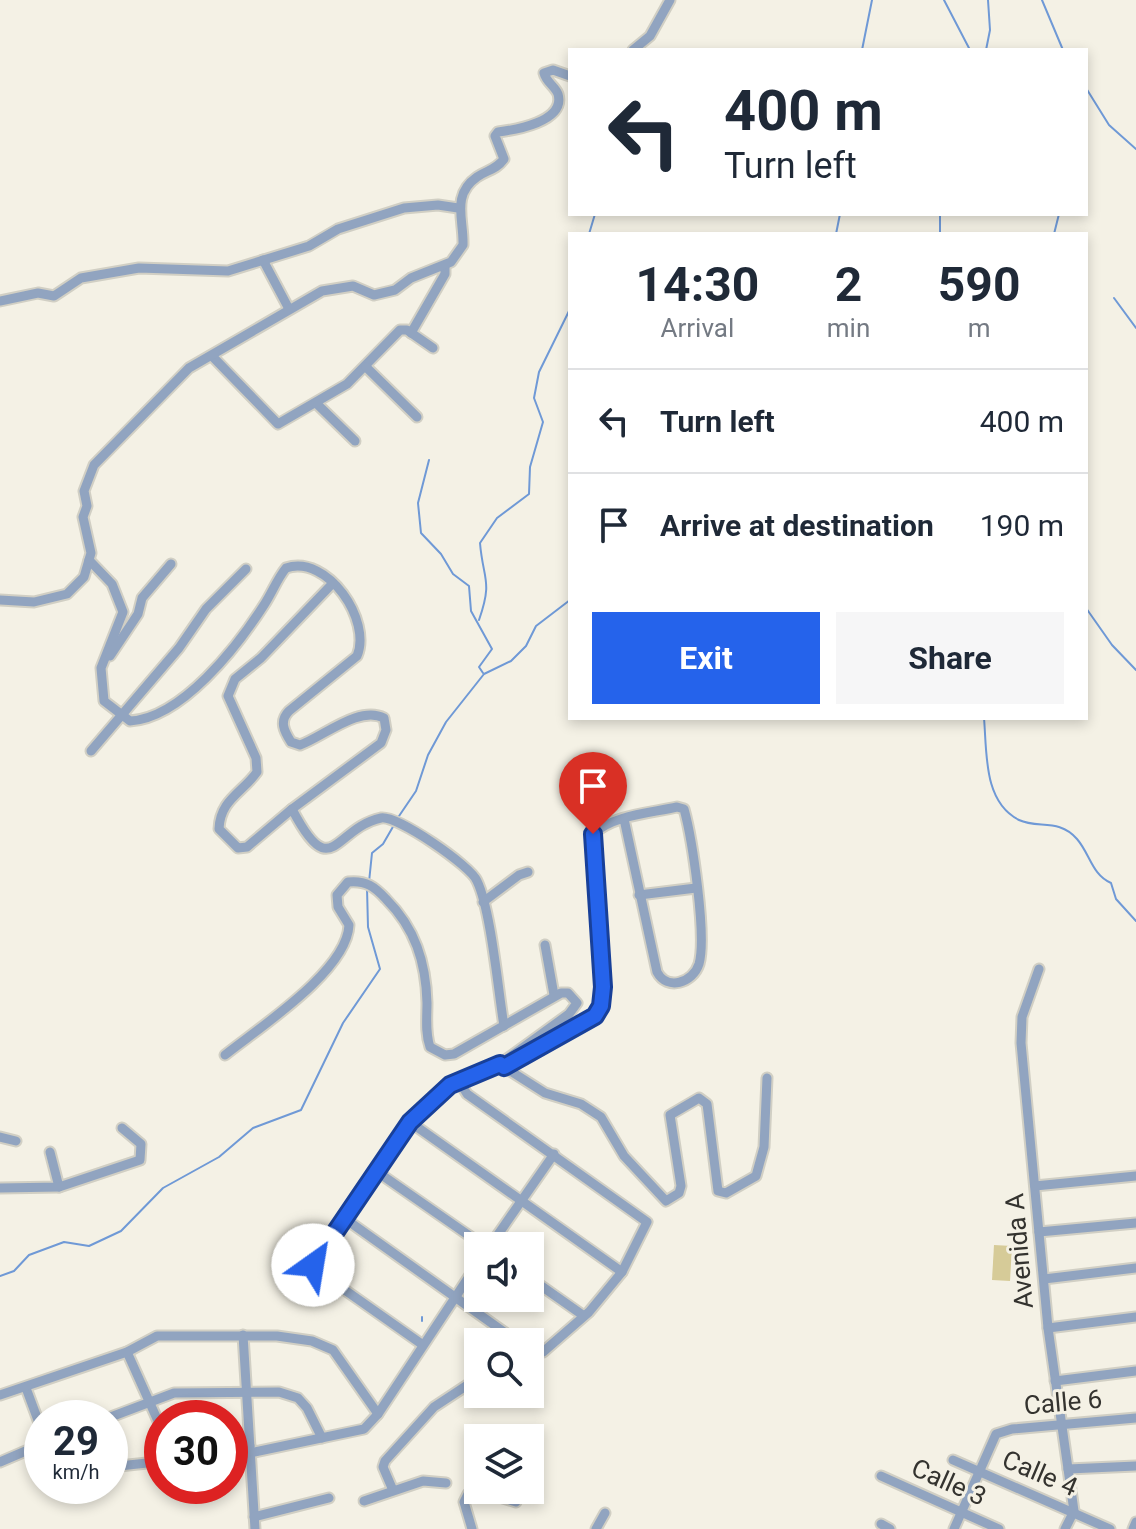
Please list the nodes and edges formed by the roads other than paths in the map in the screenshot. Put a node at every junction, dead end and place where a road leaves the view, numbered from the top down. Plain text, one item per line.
1 (670, 0) edge
2 (635, 48) edge
3 (568, 75) edge
4 (458, 208) junction
5 (263, 260) junction
6 (445, 266) junction
7 (0, 301) edge
8 (289, 309) junction
9 (411, 333) junction
10 (433, 348) dead end
11 (212, 356) junction
12 (366, 367) junction
13 (316, 403) junction
14 (417, 417) dead end
15 (355, 441) dead end
16 (89, 560) junction
17 (171, 564) dead end
18 (246, 569) dead end
19 (333, 583) junction
20 (0, 600) edge
21 (101, 668) junction
22 (119, 715) junction
23 (91, 751) dead end
24 (292, 809) junction
25 (624, 819) junction
26 (528, 872) dead end
27 (696, 888) junction
28 (639, 895) junction
29 (483, 902) junction
30 (545, 945) dead end
31 (1039, 969) dead end
32 (554, 995) junction
33 (504, 1026) junction
34 (225, 1055) dead end
35 (502, 1065) junction
36 (767, 1078) dead end
37 (459, 1081) junction
38 (410, 1122) junction
39 (122, 1128) dead end
40 (0, 1137) edge
41 (16, 1141) dead end
42 (50, 1152) dead end
43 (554, 1154) junction
44 (376, 1171) junction
45 (1136, 1176) edge
46 (1035, 1186) junction
47 (59, 1187) junction
48 (0, 1188) edge
49 (522, 1201) junction
50 (344, 1218) junction
51 (1136, 1223) edge
52 (464, 1232) edge
53 (500, 1232) edge
54 (1039, 1232) junction
55 (1136, 1268) edge
56 (622, 1272) junction
57 (1044, 1279) junction
58 (464, 1283) edge
59 (544, 1288) edge
60 (455, 1296) junction
61 (584, 1316) junction
62 (1136, 1317) edge
63 (499, 1328) edge
64 (1048, 1328) junction
65 (243, 1335) junction
66 (423, 1345) junction
67 (544, 1351) edge
68 (127, 1352) junction
69 (1136, 1371) edge
70 (1055, 1381) junction
71 (464, 1387) edge
72 (26, 1388) junction
73 (246, 1392) junction
74 (0, 1395) edge
75 (30, 1400) edge
76 (148, 1400) edge
77 (156, 1400) edge
78 (378, 1414) junction
79 (1136, 1418) edge
80 (1062, 1423) junction
81 (322, 1438) junction
82 (250, 1449) junction
83 (24, 1452) edge
84 (953, 1460) dead end
85 (0, 1462) edge
86 (1136, 1466) edge
87 (1068, 1469) junction
88 (981, 1472) junction
89 (881, 1476) dead end
90 (446, 1483) dead end
91 (392, 1488) junction
92 (329, 1498) dead end
93 (364, 1501) dead end
94 (465, 1504) edge
95 (962, 1511) junction
96 (1074, 1511) junction
97 (605, 1513) dead end
98 (254, 1517) junction
99 (1136, 1522) edge
100 (255, 1529) edge
101 (472, 1529) edge
102 (596, 1529) edge
103 (954, 1529) edge
104 (999, 1529) edge
105 (1065, 1529) edge
106 (1110, 1529) edge
107 (1133, 1529) edge

1 - 2 street
3 - 4 street
4 - 5 street
4 - 6 street
5 - 7 street
5 - 8 street
6 - 8 street
6 - 9 street
8 - 11 street
9 - 10 street
9 - 12 street
11 - 13 street
11 - 16 street
12 - 13 street
12 - 14 street
13 - 15 street
16 - 20 street
16 - 21 street
17 - 21 street
18 - 22 street
19 - 22 street
19 - 24 street
19 - 24 street
21 - 22 street
22 - 23 street
24 - 29 street
25 - 27 street
25 - 28 street
25 - 35 street
26 - 29 street
27 - 28 street
27 - 28 street
29 - 33 street
30 - 32 street
31 - 46 street, Avenida A
32 - 33 street
32 - 35 street
33 - 34 street
35 - 36 street
35 - 37 street
37 - 38 street
37 - 43 street
38 - 44 street
38 - 49 street
39 - 47 street
40 - 41 street
42 - 47 street
43 - 49 street
43 - 56 street
44 - 50 street
44 - 52 street
45 - 46 street
46 - 54 street, Avenida A
47 - 48 street
49 - 53 street
49 - 56 street
50 - 60 street
50 - 66 street
51 - 54 street
54 - 57 street, Avenida A
55 - 57 street
56 - 61 street
57 - 64 street, Avenida A
58 - 60 street
59 - 61 street
60 - 63 street
60 - 66 street
61 - 67 street
62 - 64 street
64 - 70 street, Avenida A
65 - 68 street
65 - 73 street
65 - 78 street
66 - 78 street
68 - 72 street
68 - 76 street
69 - 70 street
70 - 80 street, Avenida A
71 - 91 street
72 - 74 street
72 - 75 street
73 - 77 street
73 - 81 street
73 - 82 street
78 - 81 street
79 - 80 street, Calle 6
80 - 87 street, Avenida A
80 - 88 street, Calle 6
81 - 82 street
82 - 98 street
83 - 85 street
84 - 88 street, Calle 4
86 - 87 street
87 - 96 street, Avenida A
88 - 95 street
88 - 96 street, Calle 4
89 - 95 street, Calle 3
90 - 91 street
91 - 93 street
92 - 98 street
94 - 101 street
95 - 103 street
95 - 104 street, Calle 3
96 - 105 street
96 - 106 street, Calle 4
97 - 102 street
98 - 100 street
99 - 107 street

